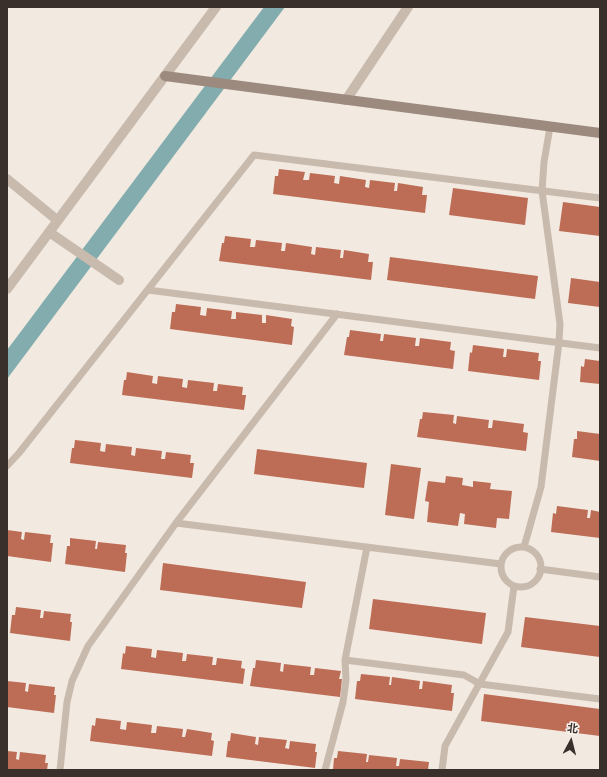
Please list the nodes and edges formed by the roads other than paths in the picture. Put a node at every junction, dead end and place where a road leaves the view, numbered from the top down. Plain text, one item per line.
1 (216, 7) edge
2 (408, 7) edge
3 (165, 76) junction
4 (346, 100) junction
5 (550, 127) junction
6 (600, 133) edge
7 (7, 179) edge
8 (542, 191) junction
9 (600, 198) edge
10 (58, 220) junction
11 (49, 232) junction
12 (119, 280) dead end
13 (7, 288) edge
14 (148, 290) junction
15 (337, 314) junction
16 (559, 342) junction
17 (600, 348) edge
18 (7, 466) edge
19 (176, 523) junction
20 (367, 547) junction
21 (524, 547) junction
22 (501, 564) junction
23 (540, 569) junction
24 (600, 576) edge
25 (514, 586) junction
26 (345, 660) junction
27 (480, 684) junction
28 (600, 699) edge
29 (60, 770) edge
30 (325, 770) edge
31 (442, 770) edge

1 - 3 street
2 - 4 street
3 - 4 main road
3 - 10 street
4 - 5 main road
5 - 6 main road
5 - 8 lane
7 - 10 street
8 - 9 lane
8 - 14 lane
8 - 16 lane
10 - 11 street
11 - 12 street
11 - 13 street
14 - 15 lane
14 - 18 lane
15 - 16 lane
15 - 19 lane
16 - 17 lane
16 - 21 lane
19 - 20 lane
19 - 29 lane
20 - 22 lane
20 - 26 lane
21 - 22 lane
21 - 23 lane
22 - 25 lane
23 - 24 lane
23 - 25 lane
25 - 27 lane
26 - 27 lane
26 - 30 lane
27 - 28 lane
27 - 31 lane

